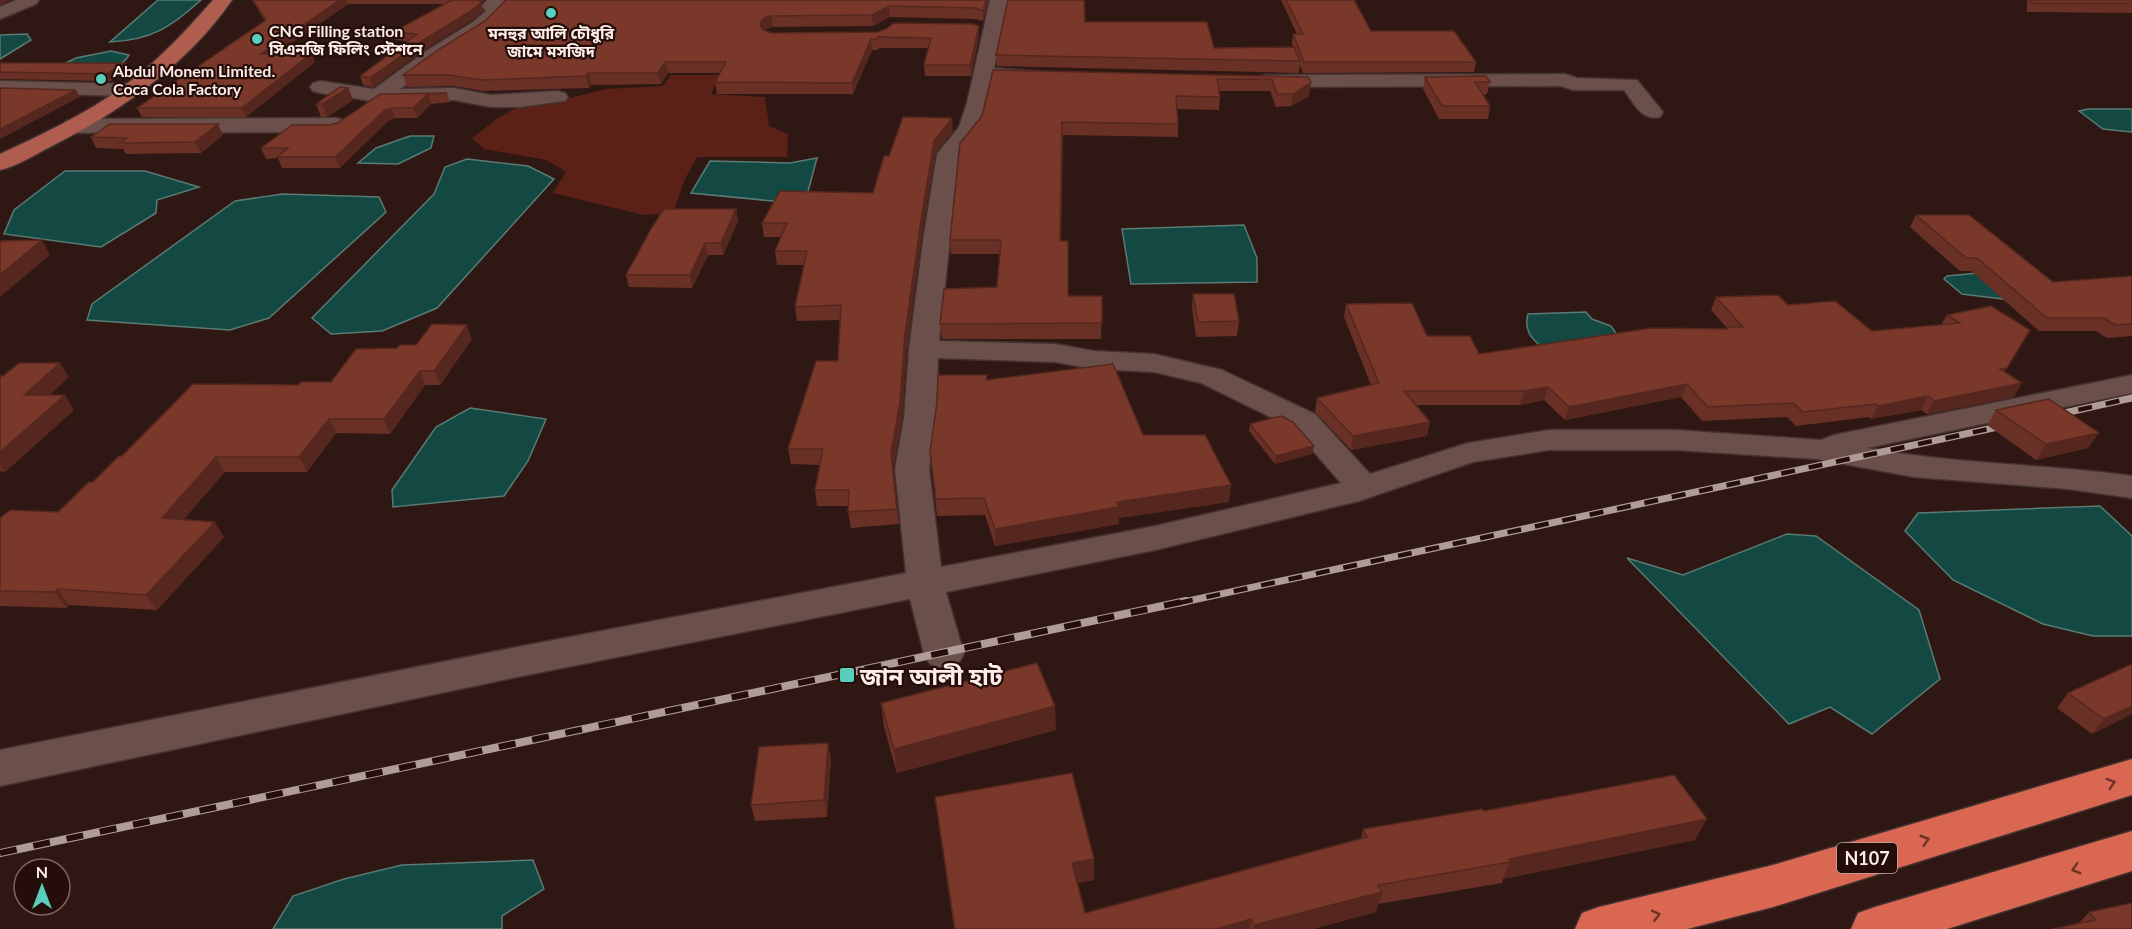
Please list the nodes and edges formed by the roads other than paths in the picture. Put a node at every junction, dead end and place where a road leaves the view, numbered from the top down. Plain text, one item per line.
1 (30, 0) edge
2 (224, 0) edge
3 (497, 0) edge
4 (999, 0) edge
5 (0, 14) edge
6 (983, 74) junction
7 (1056, 76) edge
8 (1246, 81) edge
9 (0, 87) edge
10 (320, 87) dead end
11 (133, 90) junction
12 (378, 96) junction
13 (558, 97) dead end
14 (1652, 112) dead end
15 (74, 126) junction
16 (0, 163) edge
17 (924, 350) junction
18 (2132, 384) edge
19 (1817, 449) junction
20 (2132, 487) edge
21 (1364, 488) junction
22 (925, 583) junction
23 (944, 654) dead end
24 (0, 768) edge
25 (2132, 777) edge
26 (2132, 851) edge
27 (1599, 929) edge
28 (1875, 929) edge

1 - 5 street
2 - 11 main road
3 - 12 street
4 - 6 street
6 - 7 street
6 - 17 street
8 - 14 street
9 - 11 street
10 - 12 street
11 - 15 main road
12 - 13 street
12 - 15 street
15 - 16 main road
17 - 21 street
17 - 22 street
18 - 19 street
19 - 20 street
19 - 21 street
21 - 22 street
22 - 23 street
22 - 24 street
27 -> 25 highway, N107
26 -> 28 highway

